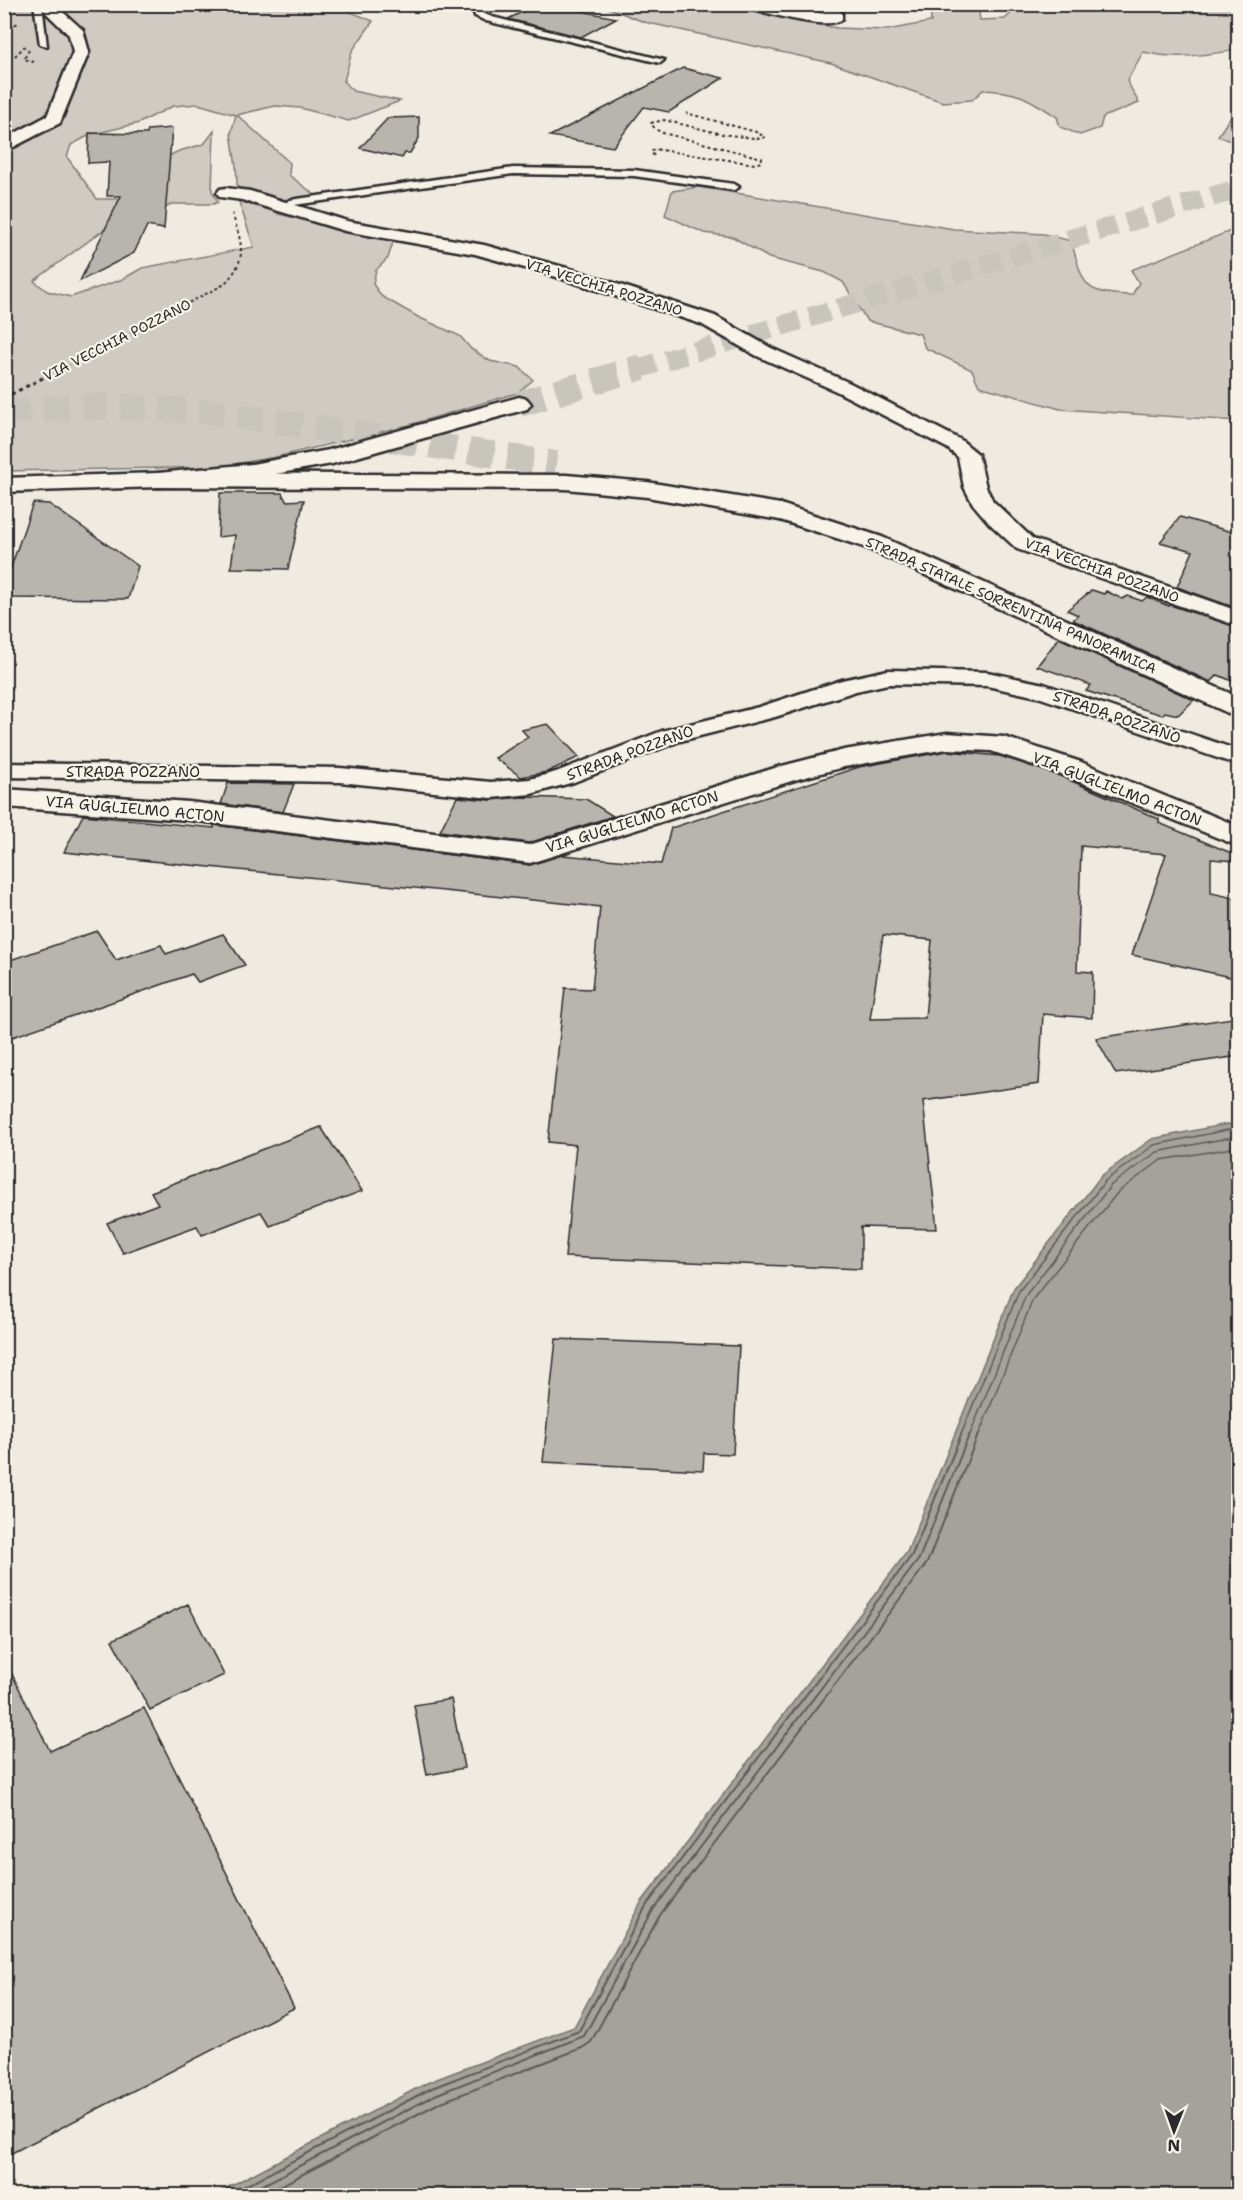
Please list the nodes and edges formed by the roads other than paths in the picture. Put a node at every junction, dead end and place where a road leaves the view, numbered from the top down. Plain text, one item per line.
1 (38, 4) edge
2 (44, 4) edge
3 (211, 4) edge
4 (233, 4) edge
5 (475, 4) edge
6 (751, 4) edge
7 (822, 4) edge
8 (44, 44) dead end
9 (660, 60) dead end
10 (4, 147) edge
11 (734, 187) dead end
12 (226, 193) road end
13 (288, 210) junction
14 (519, 404) tunnel mouth
15 (556, 464) tunnel mouth
16 (158, 480) junction
17 (4, 485) edge
18 (780, 512) junction
19 (1239, 619) edge
20 (1239, 707) edge
21 (1239, 758) edge
22 (4, 770) edge
23 (4, 798) edge
24 (1239, 837) edge

1 - 8 lane
2 - 10 street
3 - 4 street
5 - 9 lane
6 - 7 street
11 - 13 lane
12 - 13 street, VIA VECCHIA POZZANO
13 - 19 street, VIA VECCHIA POZZANO
14 - 16 main road
15 - 18 main road
16 - 17 main road
16 - 18 main road
18 - 20 main road, STRADA STATALE SORRENTINA PANORAMICA
21 - 22 street, STRADA POZZANO
23 - 24 main road, VIA GUGLIELMO ACTON

